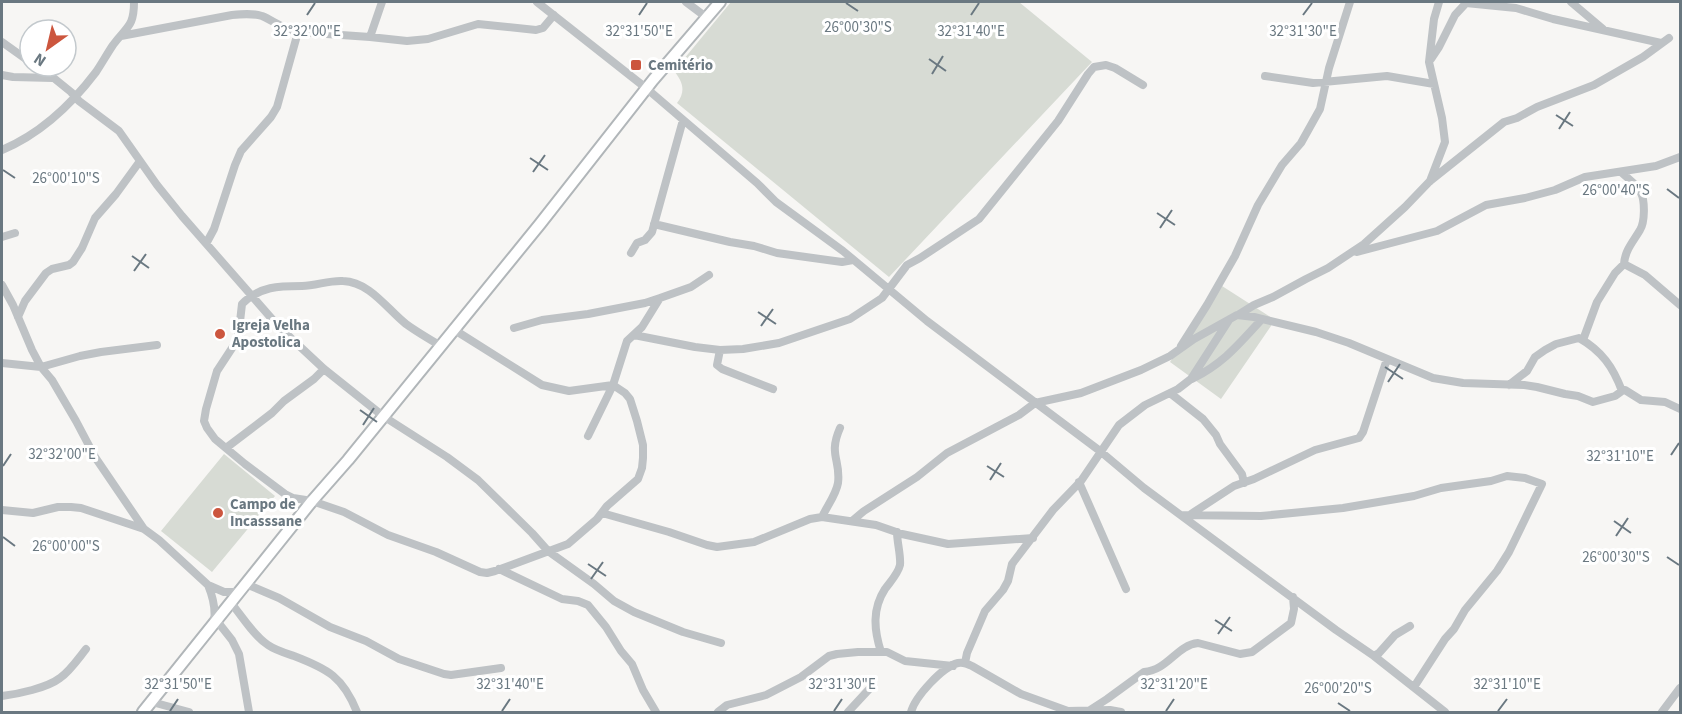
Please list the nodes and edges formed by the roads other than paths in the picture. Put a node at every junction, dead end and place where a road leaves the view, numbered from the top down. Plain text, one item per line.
1 (134, 2) edge
2 (382, 2) edge
3 (537, 2) edge
4 (686, 2) edge
5 (720, 2) edge
6 (1350, 2) edge
7 (1438, 2) edge
8 (1466, 2) edge
9 (1571, 2) edge
10 (555, 15) junction
11 (706, 17) junction
12 (1605, 31) junction
13 (298, 32) junction
14 (121, 36) junction
15 (370, 36) junction
16 (2, 42) edge
17 (18, 53) edge
18 (1429, 62) junction
19 (2, 75) edge
20 (1265, 76) dead end
21 (18, 77) edge
22 (53, 78) edge
23 (1327, 81) junction
24 (1434, 84) junction
25 (1143, 86) dead end
26 (646, 88) junction
27 (75, 97) junction
28 (683, 120) junction
29 (2, 150) edge
30 (1680, 157) edge
31 (140, 161) junction
32 (1621, 172) junction
33 (1430, 181) junction
34 (654, 224) junction
35 (15, 233) dead end
36 (2, 237) edge
37 (207, 242) junction
38 (632, 253) dead end
39 (1348, 254) junction
40 (853, 260) junction
41 (1624, 264) junction
42 (709, 275) dead end
43 (2, 285) edge
44 (889, 290) junction
45 (253, 296) junction
46 (660, 298) junction
47 (1680, 305) edge
48 (18, 317) junction
49 (1233, 318) junction
50 (1262, 319) junction
51 (514, 328) dead end
52 (453, 329) junction
53 (634, 335) junction
54 (1583, 340) junction
55 (157, 345) dead end
56 (441, 346) junction
57 (1179, 349) junction
58 (720, 350) junction
59 (1387, 359) junction
60 (2, 363) edge
61 (41, 367) junction
62 (324, 369) junction
63 (1191, 379) junction
64 (613, 385) junction
65 (1509, 386) junction
66 (773, 389) dead end
67 (1622, 391) junction
68 (1170, 393) junction
69 (1035, 403) junction
70 (1680, 408) edge
71 (383, 416) junction
72 (840, 428) dead end
73 (588, 436) dead end
74 (226, 448) junction
75 (1100, 451) junction
76 (1079, 482) junction
77 (1244, 483) junction
78 (312, 501) junction
79 (2, 510) edge
80 (602, 513) junction
81 (1186, 515) junction
82 (822, 518) junction
83 (852, 521) junction
84 (144, 529) junction
85 (897, 532) junction
86 (1033, 537) junction
87 (548, 550) junction
88 (499, 569) junction
89 (208, 585) junction
90 (242, 588) junction
91 (1126, 589) dead end
92 (231, 603) junction
93 (1298, 607) junction
94 (215, 624) junction
95 (1410, 626) dead end
96 (721, 643) dead end
97 (86, 649) dead end
98 (881, 652) junction
99 (1374, 656) junction
100 (965, 663) junction
101 (953, 666) junction
102 (501, 668) dead end
103 (873, 685) dead end
104 (1414, 687) junction
105 (1680, 688) edge
106 (2, 696) edge
107 (152, 702) junction
108 (1090, 710) junction
109 (143, 712) edge
110 (189, 712) edge
111 (249, 712) edge
112 (357, 712) edge
113 (656, 712) edge
114 (718, 712) edge
115 (848, 712) edge
116 (910, 712) edge
117 (1121, 712) edge
118 (1445, 712) edge
119 (1662, 712) edge

1 - 14 street
2 - 15 street
3 - 10 street
4 - 11 street
5 - 11 street
6 - 23 street
7 - 18 street
8 - 12 street
8 - 18 street
9 - 12 street
10 - 15 street
10 - 26 street
11 - 26 street
12 - 33 street
13 - 14 street
13 - 15 street
13 - 37 street
14 - 27 street
16 - 17 street
18 - 24 street
19 - 21 street
20 - 23 street
22 - 27 street
23 - 24 street
23 - 57 street
24 - 33 street
25 - 44 street
26 - 28 street
26 - 52 street
27 - 29 street
27 - 31 street
28 - 34 street
28 - 40 street
30 - 32 street
31 - 37 street
31 - 48 street
32 - 39 street
32 - 41 street
33 - 39 street
34 - 38 street
34 - 40 street
35 - 36 street
37 - 45 street
39 - 49 street
40 - 44 street
41 - 47 street
41 - 54 street
42 - 46 street
43 - 48 street
44 - 58 street
44 - 69 street
45 - 56 street
45 - 62 street
45 - 74 street
46 - 51 street
46 - 53 street
48 - 61 street
49 - 50 street
49 - 57 street
49 - 63 street
50 - 59 street
50 - 63 street
52 - 56 street
52 - 64 street
53 - 58 street
53 - 64 street
54 - 65 street
54 - 67 street
55 - 61 street
56 - 71 street
57 - 69 street
58 - 66 street
59 - 65 street
59 - 77 street
60 - 61 street
61 - 84 street
62 - 71 street
62 - 74 street
63 - 68 street
64 - 73 street
64 - 80 street
65 - 67 street
67 - 70 street
68 - 75 street
68 - 77 street
69 - 75 street
69 - 83 street
71 - 78 street
71 - 87 street
72 - 82 street
74 - 78 street
75 - 76 street
75 - 81 street
76 - 86 street
76 - 91 street
77 - 81 street
78 - 88 street
78 - 90 street
79 - 84 street
80 - 82 street
80 - 87 street
81 - 93 street
81 - 104 street
82 - 83 street
83 - 85 street
84 - 89 street
85 - 86 street
85 - 98 street
86 - 100 street
87 - 88 street
87 - 96 street
88 - 113 street
89 - 90 street
89 - 94 street
90 - 92 street
90 - 102 street
92 - 94 street
92 - 112 street
93 - 99 street
93 - 108 street
94 - 107 street
94 - 111 street
95 - 99 street
97 - 106 street
98 - 101 street
98 - 114 street
99 - 104 street
100 - 101 street
100 - 108 street
101 - 116 street
103 - 115 street
104 - 118 street
105 - 119 street
107 - 109 street
107 - 110 street
108 - 117 street

